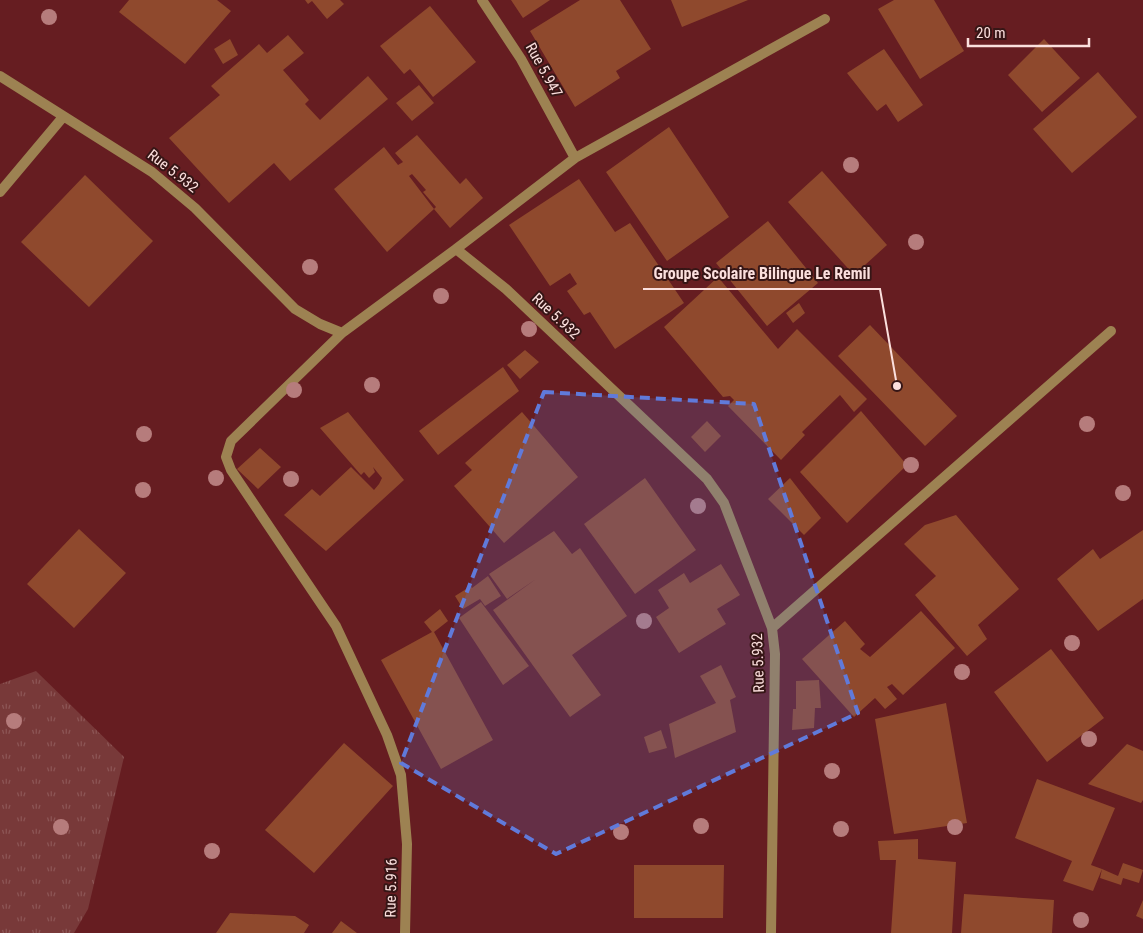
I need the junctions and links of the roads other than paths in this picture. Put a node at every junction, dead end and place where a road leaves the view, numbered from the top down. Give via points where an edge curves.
1 (482, 0) edge
2 (825, 19) dead end
3 (0, 76) edge
4 (63, 117) junction
5 (574, 158) junction
6 (0, 192) edge
7 (456, 249) junction
8 (1111, 331) dead end
9 (342, 333) junction
10 (772, 628) junction
11 (405, 933) edge
12 (771, 933) edge

1 - 5 street, Rue 5.947 via 521,58
2 - 5 street
3 - 4 street, Rue 5.932
4 - 6 street
4 - 9 street, Rue 5.932 via 152,172 195,208 295,309
5 - 7 street
7 - 9 street
7 - 10 street, Rue 5.932 via 506,289 708,479 724,503
8 - 10 street
9 - 11 street, Rue 5.916 via 231,442 226,457 231,470 336,626 383,726 401,775 407,844
10 - 12 street, Rue 5.932 via 775,654

